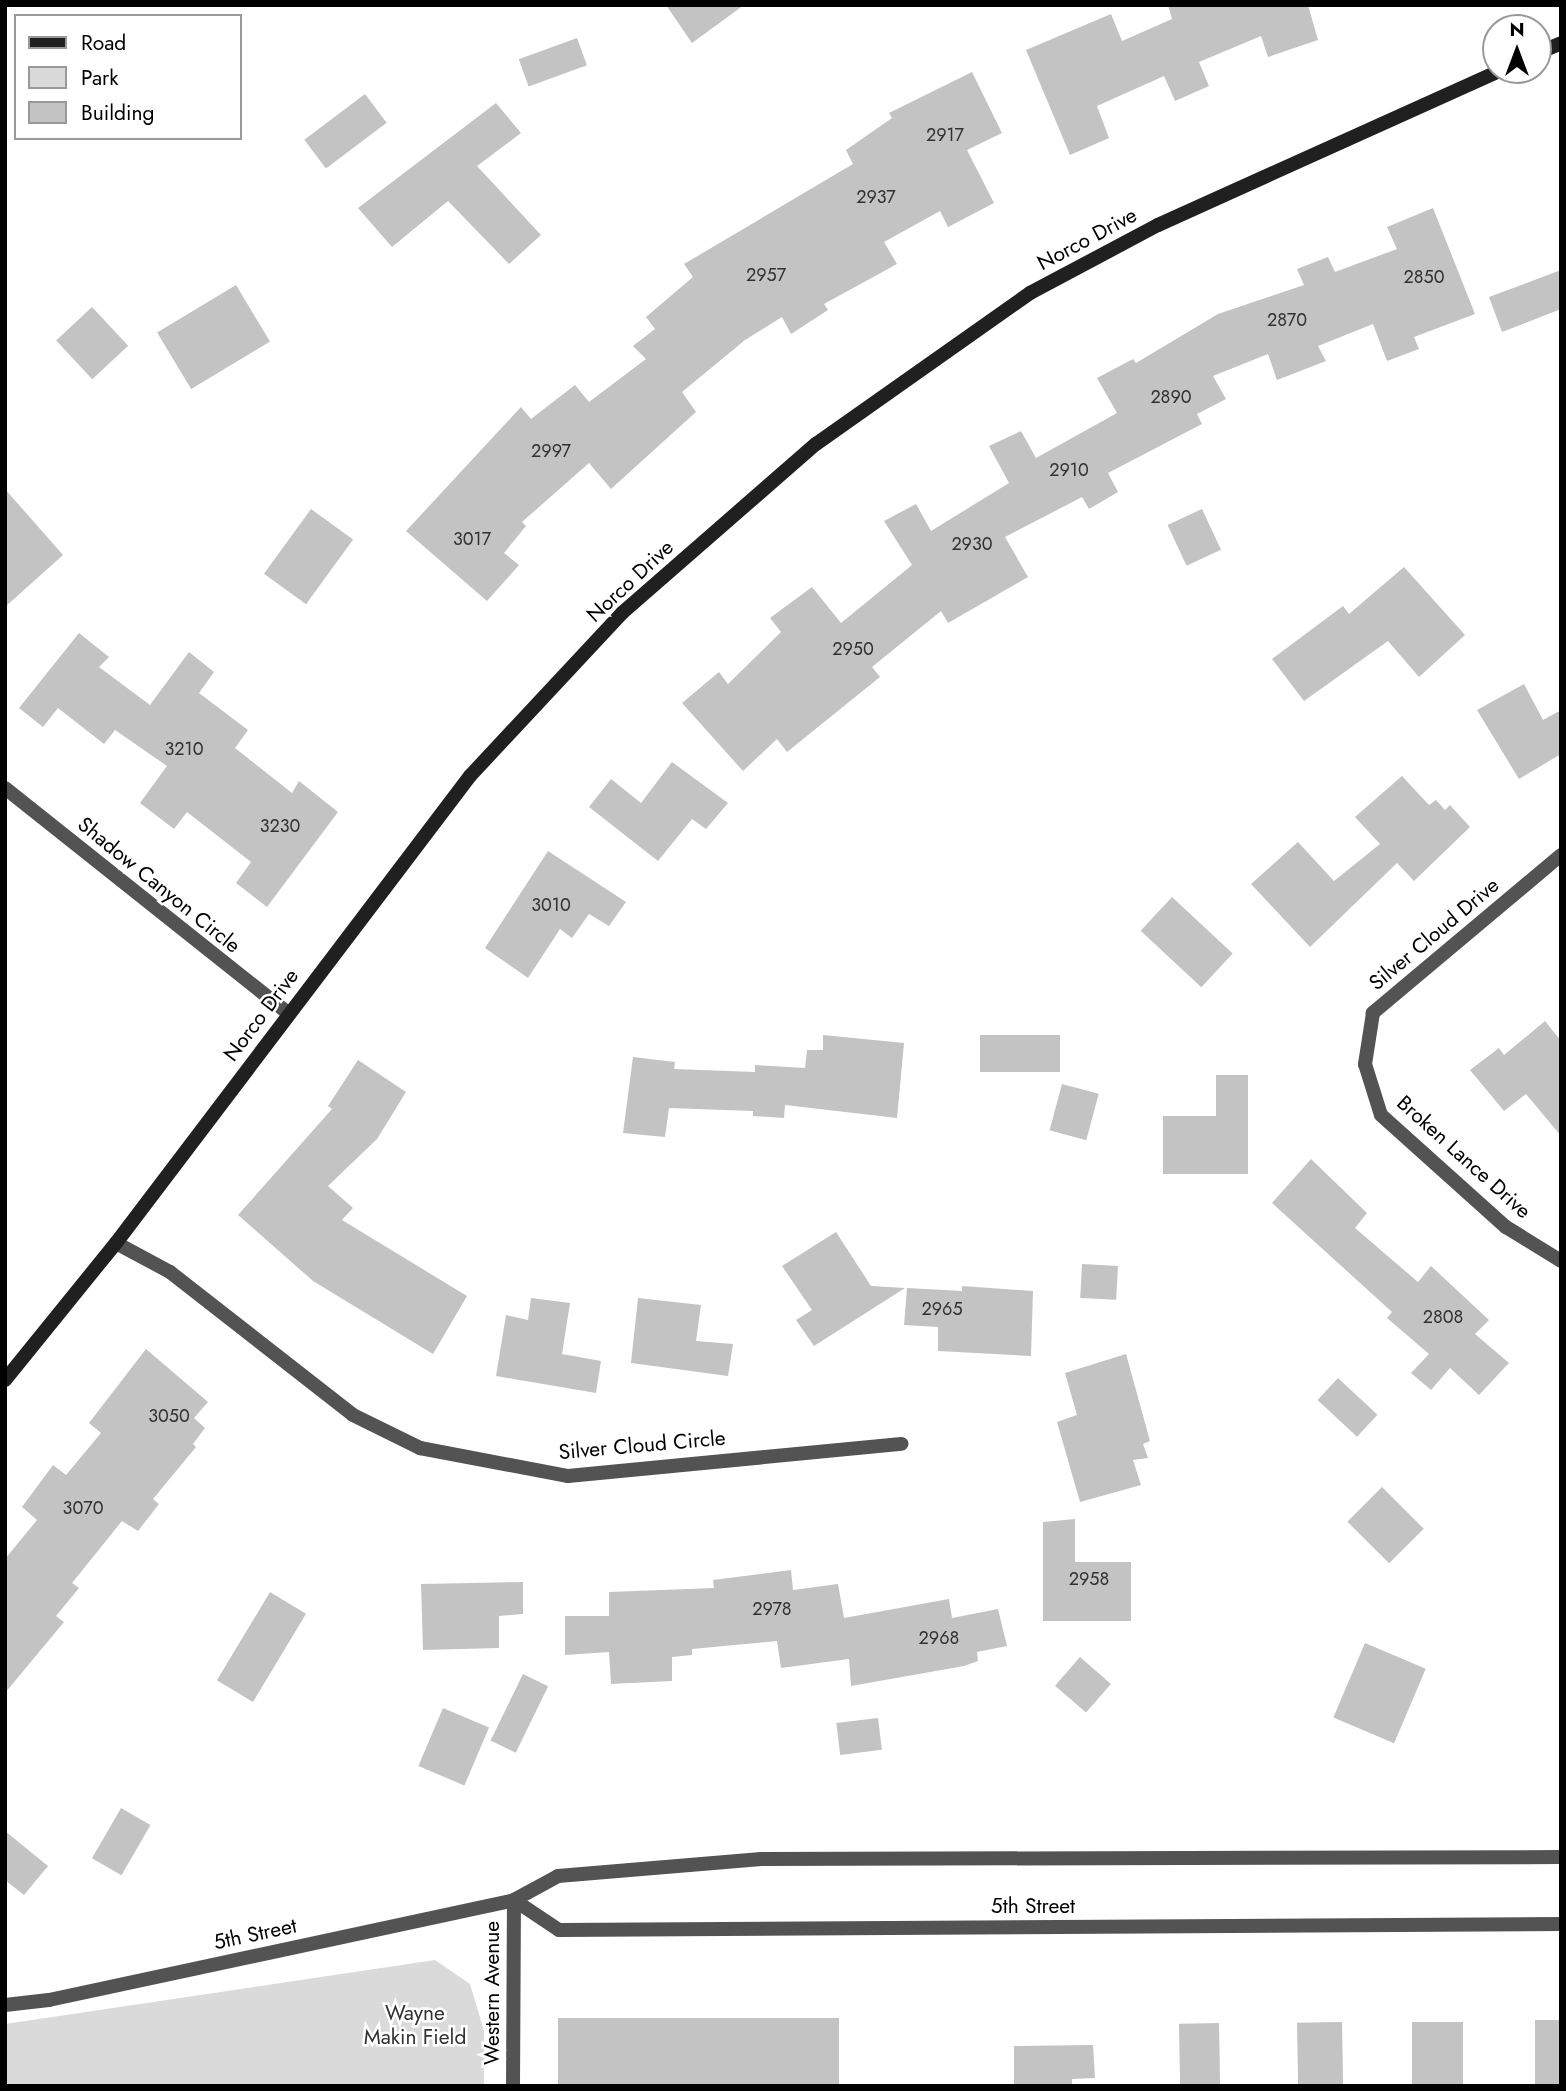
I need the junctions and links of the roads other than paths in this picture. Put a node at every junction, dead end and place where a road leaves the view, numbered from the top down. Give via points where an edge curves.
1 (1482, 79) edge
2 (5, 788) edge
3 (1561, 855) edge
4 (288, 1013) junction
5 (1365, 1064) joint
6 (116, 1243) junction
7 (1561, 1261) edge
8 (5, 1380) edge
9 (901, 1444) dead end
10 (1561, 1857) edge
11 (514, 1900) junction
12 (1561, 1924) edge
13 (5, 2005) edge
14 (513, 2086) edge

1 - 4 main road, Norco Drive via 1158,225 1030,293 816,444 622,613 470,776
2 - 4 street, Shadow Canyon Circle
3 - 5 street, Silver Cloud Drive via 1373,1013
4 - 6 main road, Norco Drive
5 - 7 street, Broken Lance Drive via 1381,1115 1506,1227
6 - 8 main road, Norco Drive
6 - 9 street, Silver Cloud Circle via 170,1272 353,1415 420,1448 568,1476
10 - 11 street, 5th Street via 761,1859 558,1876
11 - 12 street, 5th Street via 559,1930
11 - 13 street, 5th Street via 50,2000
11 - 14 street, Western Avenue

